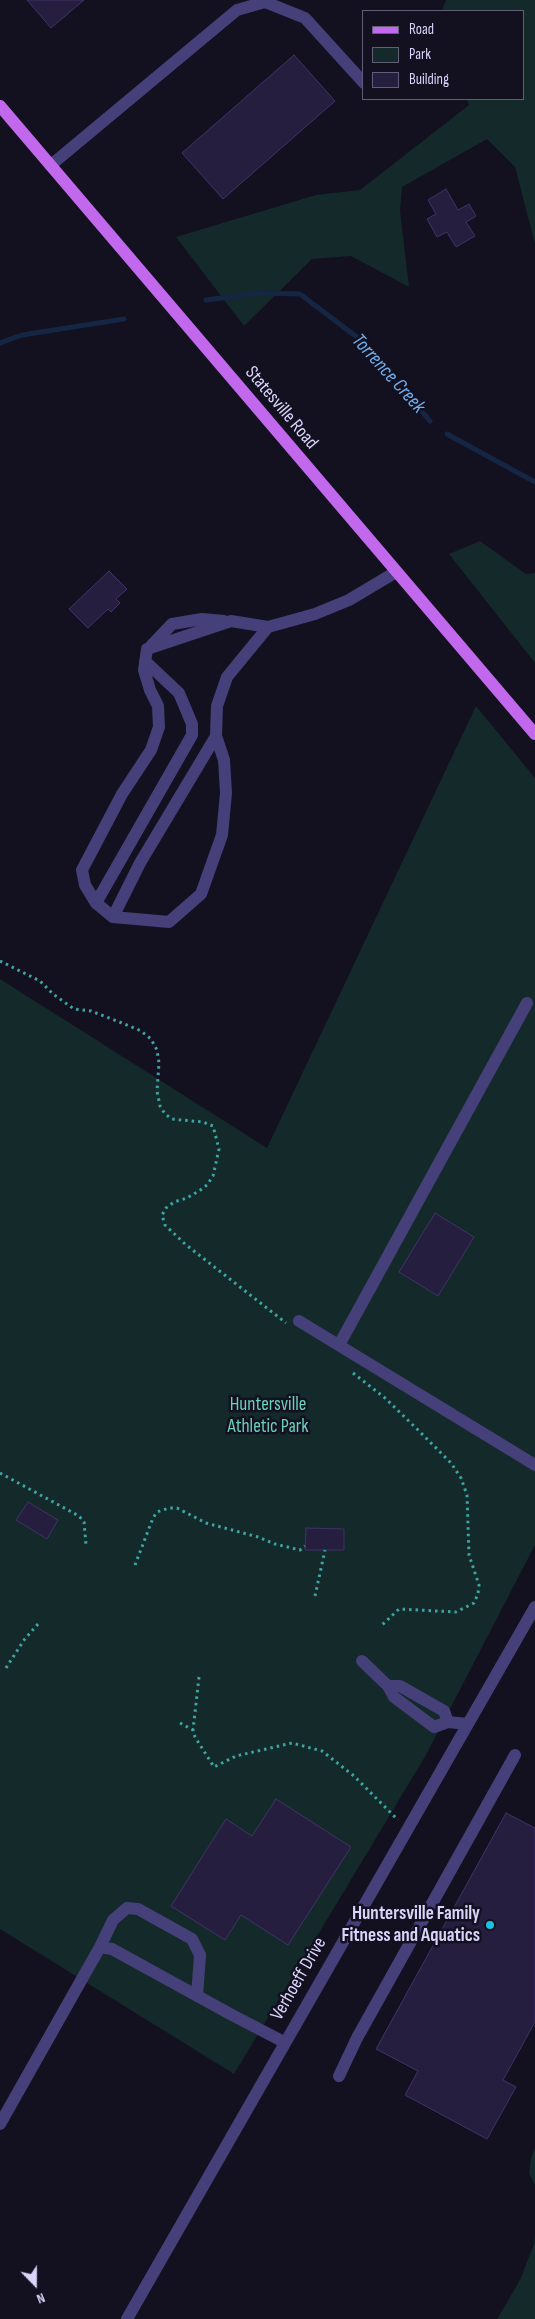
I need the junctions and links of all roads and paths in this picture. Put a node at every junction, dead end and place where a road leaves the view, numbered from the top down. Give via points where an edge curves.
1 (362, 81) edge
2 (0, 106) edge
3 (51, 165) junction
4 (396, 572) junction
5 (268, 627) junction
6 (146, 655) junction
7 (535, 734) edge
8 (216, 736) junction
9 (96, 903) junction
10 (113, 917) junction
11 (0, 961) edge
12 (527, 1002) dead end
13 (294, 1323) joint
14 (339, 1345) junction
15 (352, 1372) dead end
16 (535, 1464) edge
17 (0, 1473) edge
18 (86, 1545) dead end
19 (305, 1546) dead end
20 (325, 1550) dead end
21 (135, 1565) dead end
22 (315, 1596) dead end
23 (535, 1607) edge
24 (38, 1624) dead end
25 (382, 1626) dead end
26 (362, 1661) dead end
27 (6, 1668) dead end
28 (199, 1677) dead end
29 (388, 1686) junction
30 (448, 1722) junction
31 (180, 1723) dead end
32 (468, 1724) junction
33 (193, 1730) junction
34 (515, 1755) dead end
35 (406, 1830) junction
36 (100, 1947) junction
37 (197, 1996) junction
38 (284, 2042) junction
39 (339, 2076) dead end
40 (0, 2124) edge
41 (127, 2319) edge

1 - 3 street via 305,18 265,2 236,10
2 - 3 main road, Statesville Road
3 - 4 main road, Statesville Road
4 - 5 street via 349,600 315,614
4 - 7 main road, Statesville Road
5 - 6 street via 231,621
5 - 8 street via 227,677 217,706
6 - 9 street via 144,670 158,706 159,727 151,750 122,794 82,870 85,885
6 - 9 street via 179,693 192,724 192,735
8 - 10 street via 140,863
8 - 10 street via 224,760 226,793 222,835 201,894 169,922
9 - 10 street
11 - 13 path via 40,981 74,1009 91,1011 151,1038 160,1063 157,1090 160,1106 172,1119 213,1126 219,1149 213,1176 207,1185 166,1208 162,1215 165,1225 185,1244
12 - 14 street
13 - 14 street
14 - 16 street
15 - 25 path via 416,1428 451,1463 461,1478 467,1494 470,1554 479,1585 474,1602 456,1612 399,1609
17 - 18 path via 79,1516 84,1522
19 - 21 path via 300,1550 275,1544 206,1523 177,1508 169,1508 157,1512 153,1518
20 - 22 path
23 - 32 street, Verhoeff Drive
24 - 27 path
26 - 29 street
28 - 33 path
29 - 30 street via 400,1686 444,1711
29 - 30 street via 394,1697 434,1727
30 - 32 street
31 - 33 path
32 - 35 street, Verhoeff Drive
33 - 35 path via 214,1767 236,1756 292,1743 322,1751 359,1781
34 - 39 street
35 - 38 street, Verhoeff Drive
36 - 37 street via 112,1949
36 - 37 street via 113,1920 127,1908 138,1909 192,1939 200,1955
36 - 40 street
37 - 38 street
38 - 41 street, Verhoeff Drive

